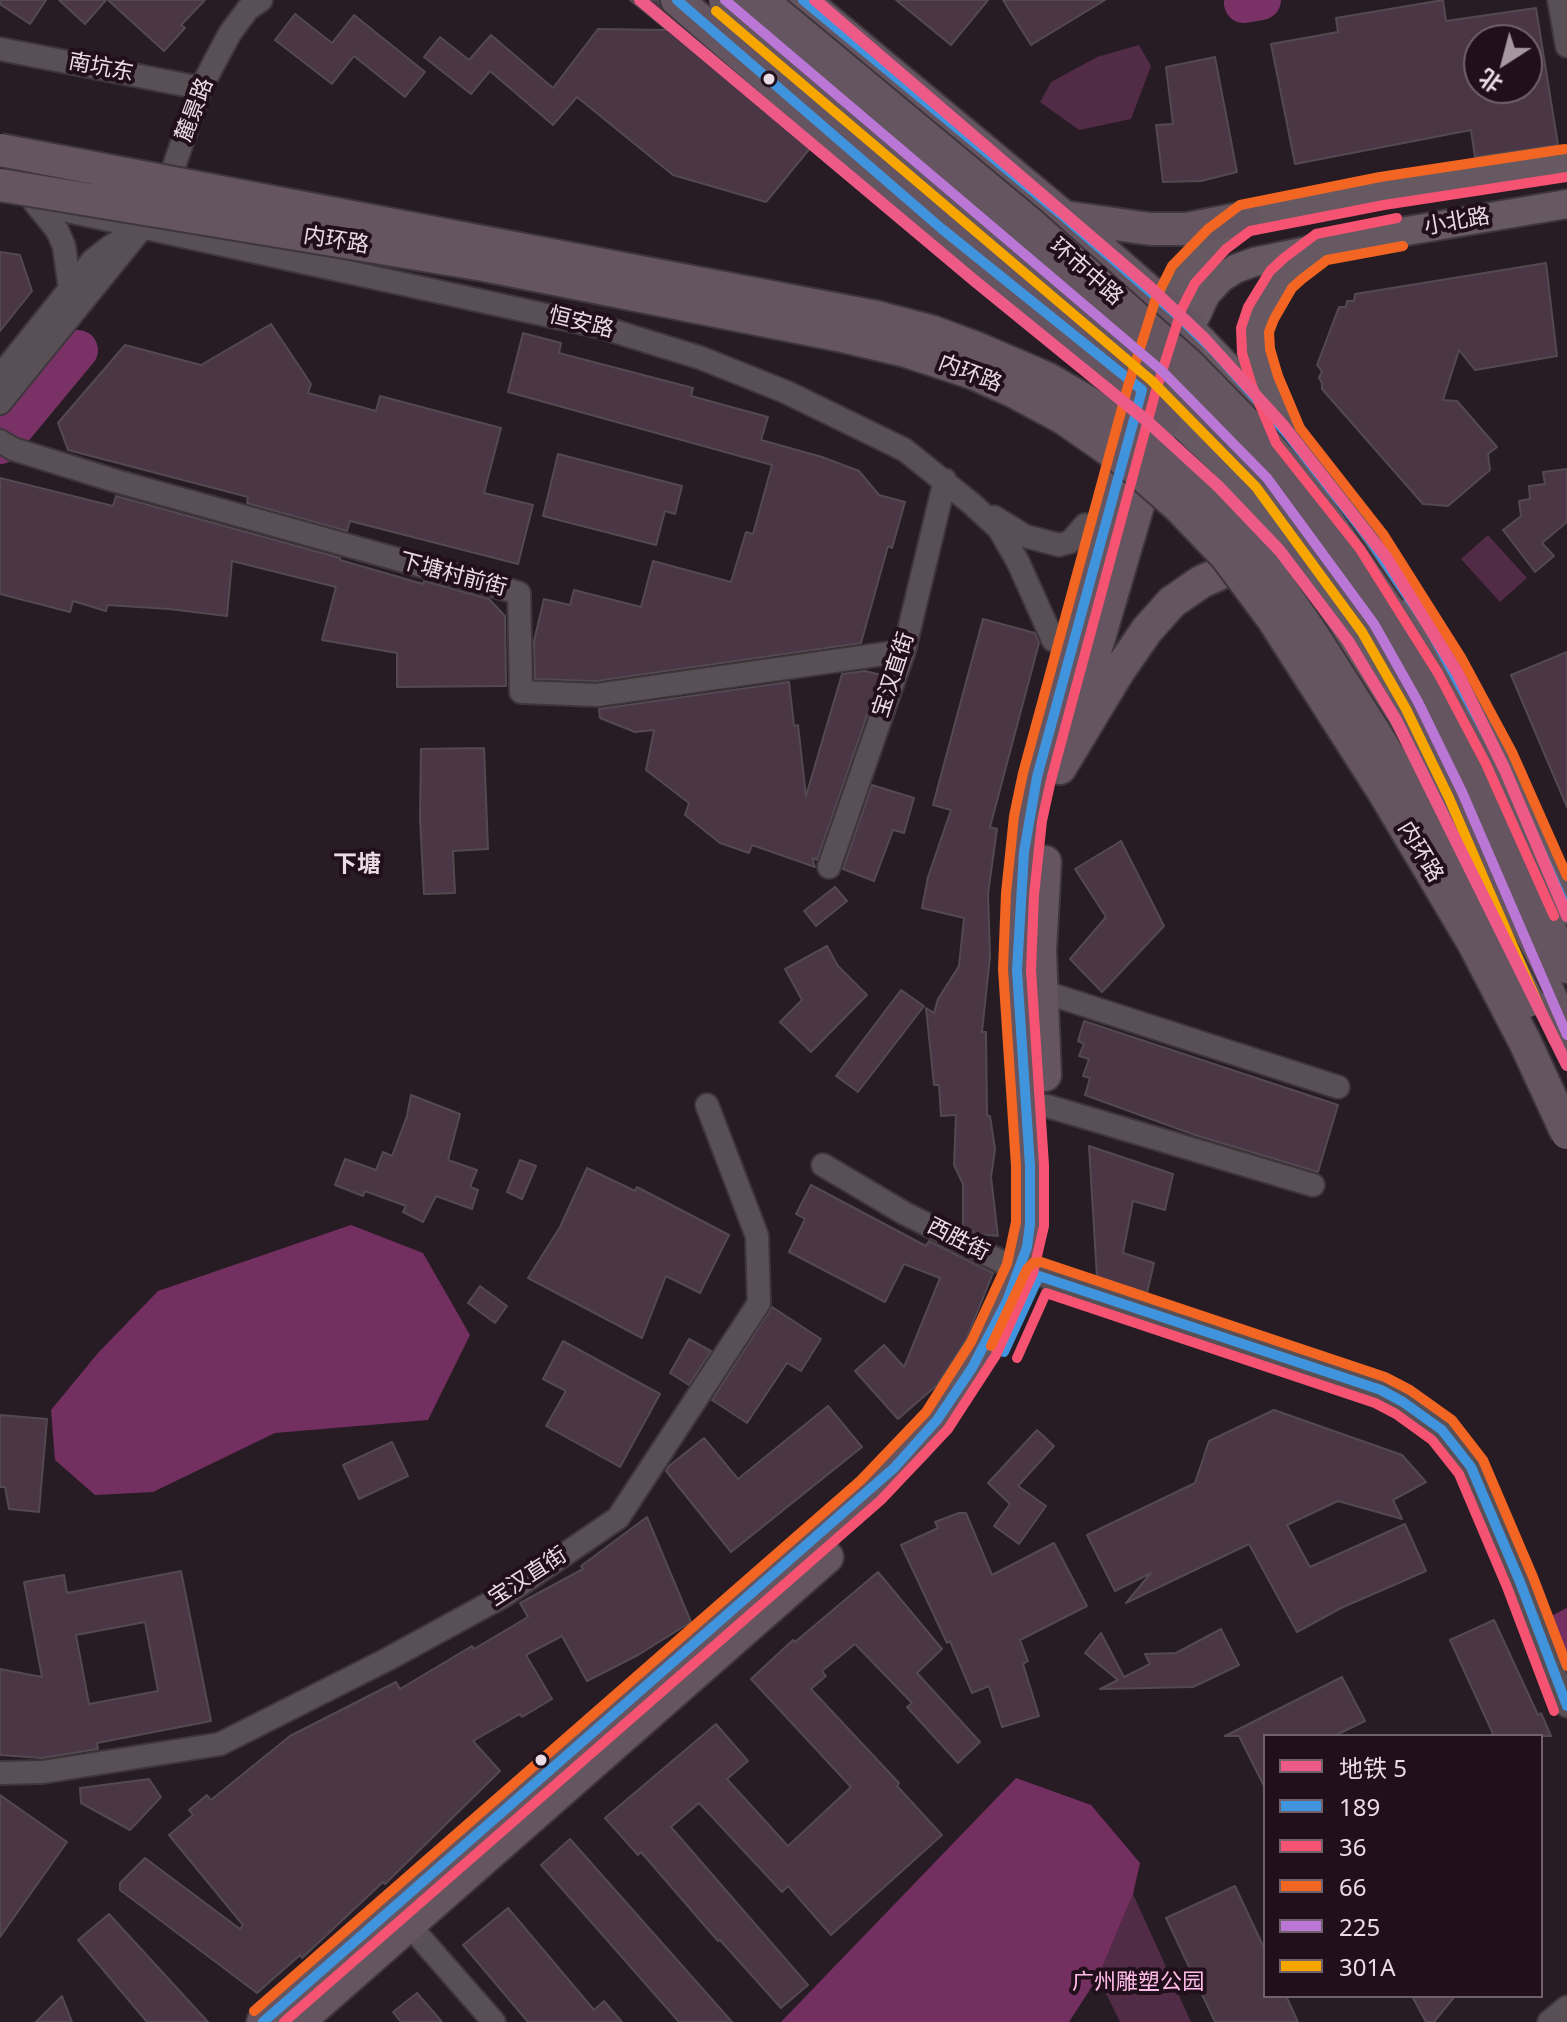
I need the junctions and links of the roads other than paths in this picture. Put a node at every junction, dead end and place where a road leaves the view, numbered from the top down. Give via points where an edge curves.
1 (261, 0) edge
2 (725, 0) edge
3 (743, 0) edge
4 (761, 0) edge
5 (803, 0) edge
6 (1559, 0) edge
7 (679, 2) edge
8 (786, 35) junction
9 (1567, 46) edge
10 (0, 49) edge
11 (201, 88) junction
12 (0, 150) edge
13 (1567, 163) edge
14 (0, 185) edge
15 (0, 196) edge
16 (92, 202) junction
17 (35, 203) junction
18 (0, 204) edge
19 (1567, 204) edge
20 (1064, 217) junction
21 (1244, 218) junction
22 (141, 229) junction
23 (1321, 247) junction
24 (998, 275) junction
25 (70, 289) junction
26 (1179, 318) junction
27 (1151, 342) junction
28 (0, 376) edge
29 (1152, 390) junction
30 (0, 403) edge
31 (1288, 435) junction
32 (7, 445) edge
33 (945, 480) junction
34 (1335, 492) junction
35 (972, 504) junction
36 (1085, 525) junction
37 (1276, 530) junction
38 (1296, 559) junction
39 (1382, 618) junction
40 (1053, 640) junction
41 (904, 651) junction
42 (1048, 772) junction
43 (829, 867) dead end
44 (1553, 908) edge
45 (1498, 923) junction
46 (1567, 940) edge
47 (1567, 967) edge
48 (1041, 991) junction
49 (1554, 1005) junction
50 (1567, 1035) edge
51 (1567, 1083) edge
52 (1338, 1087) dead end
53 (707, 1105) dead end
54 (1047, 1106) junction
55 (1567, 1108) edge
56 (1567, 1133) edge
57 (823, 1165) dead end
58 (1313, 1185) dead end
59 (1030, 1273) junction
60 (1567, 1706) edge
61 (0, 1773) edge
62 (410, 1926) junction
63 (1567, 2007) edge
64 (263, 2022) edge
65 (298, 2022) edge
66 (494, 2022) edge
67 (1549, 2022) edge

1 - 11 street, 麓景路 via 230,33
2 - 39 highway, 环市中路, bridge via 1190,398 1267,478
3 - 8 highway
4 - 39 highway, 环市中路, bridge via 1027,221 1190,366 1307,491
5 - 20 highway, 环市中路
6 - 9 street
7 - 8 highway
7 - 24 highway
8 - 27 highway
10 - 11 street, 南坑东
11 - 22 street, 麓景路 via 172,172
12 - 51 highway, 内环路, bridge via 876,317 976,348 1086,401 1139,437 1203,492 1270,573 1477,903
13 - 21 main road, 小北路
14 - 16 highway, 内环路, bridge
15 - 17 street, 恒安路
16 - 18 highway, bridge
16 - 56 highway, 内环路, bridge via 484,265 838,335 973,373 1065,419 1179,507 1226,556 1273,619 1466,930
17 - 22 street, 恒安路
17 - 25 street via 64,246
19 - 23 main road, 小北路
20 - 21 highway via 1150,229 1186,229
20 - 26 highway, 环市中路
21 - 26 main road, 小北路 via 1183,275
22 - 25 street via 101,253
22 - 30 street, 麓景路
22 - 33 street, 恒安路 via 473,297 650,341 755,379 876,433
23 - 26 main road, 小北路 via 1235,269
23 - 31 main road via 1281,279 1255,330 1265,381
24 - 27 highway via 1082,328
24 - 29 highway
25 - 28 street
26 - 27 highway via 1178,336
26 - 29 highway
26 - 31 main road, 环市中路
27 - 29 highway
29 - 31 highway via 1208,390
29 - 36 highway
29 - 37 main road via 1223,463
29 - 42 highway
31 - 34 main road, 环市中路
32 - 41 street, 下塘村前街 via 116,481 519,593 521,692 597,695
33 - 35 street, 恒安路
33 - 41 street, 宝汉直街
34 - 37 main road via 1309,483 1286,486 1272,503
34 - 44 main road, 环市中路 via 1450,666 1499,758
35 - 36 street via 1042,543 1070,542
35 - 40 street, 恒安路 via 999,529
36 - 40 highway
37 - 38 main road
38 - 42 highway via 1241,564 1172,602
38 - 45 main road via 1383,693
39 - 44 highway, 环市中路 via 1450,713
39 - 49 highway, 环市中路
40 - 42 highway via 1030,748
41 - 43 street, 宝汉直街
42 - 48 highway
42 - 59 highway via 1024,852 1018,928 1031,1182
44 - 46 highway
44 - 47 highway, 环市中路
45 - 49 main road
45 - 55 highway via 1505,972
48 - 52 street
48 - 54 highway
49 - 50 highway, 环市中路
53 - 61 street, 宝汉直街 via 757,1236 759,1303 618,1518 505,1595 220,1744 43,1772
54 - 58 street
54 - 59 highway via 1051,1213
57 - 59 street, 西胜街 via 904,1213
59 - 60 street, 西胜街 via 1381,1390 1423,1415 1457,1447 1477,1480
59 - 62 highway via 1014,1333 981,1392 916,1476
59 - 64 highway via 937,1420 894,1468
62 - 65 highway
62 - 66 street
63 - 67 street

